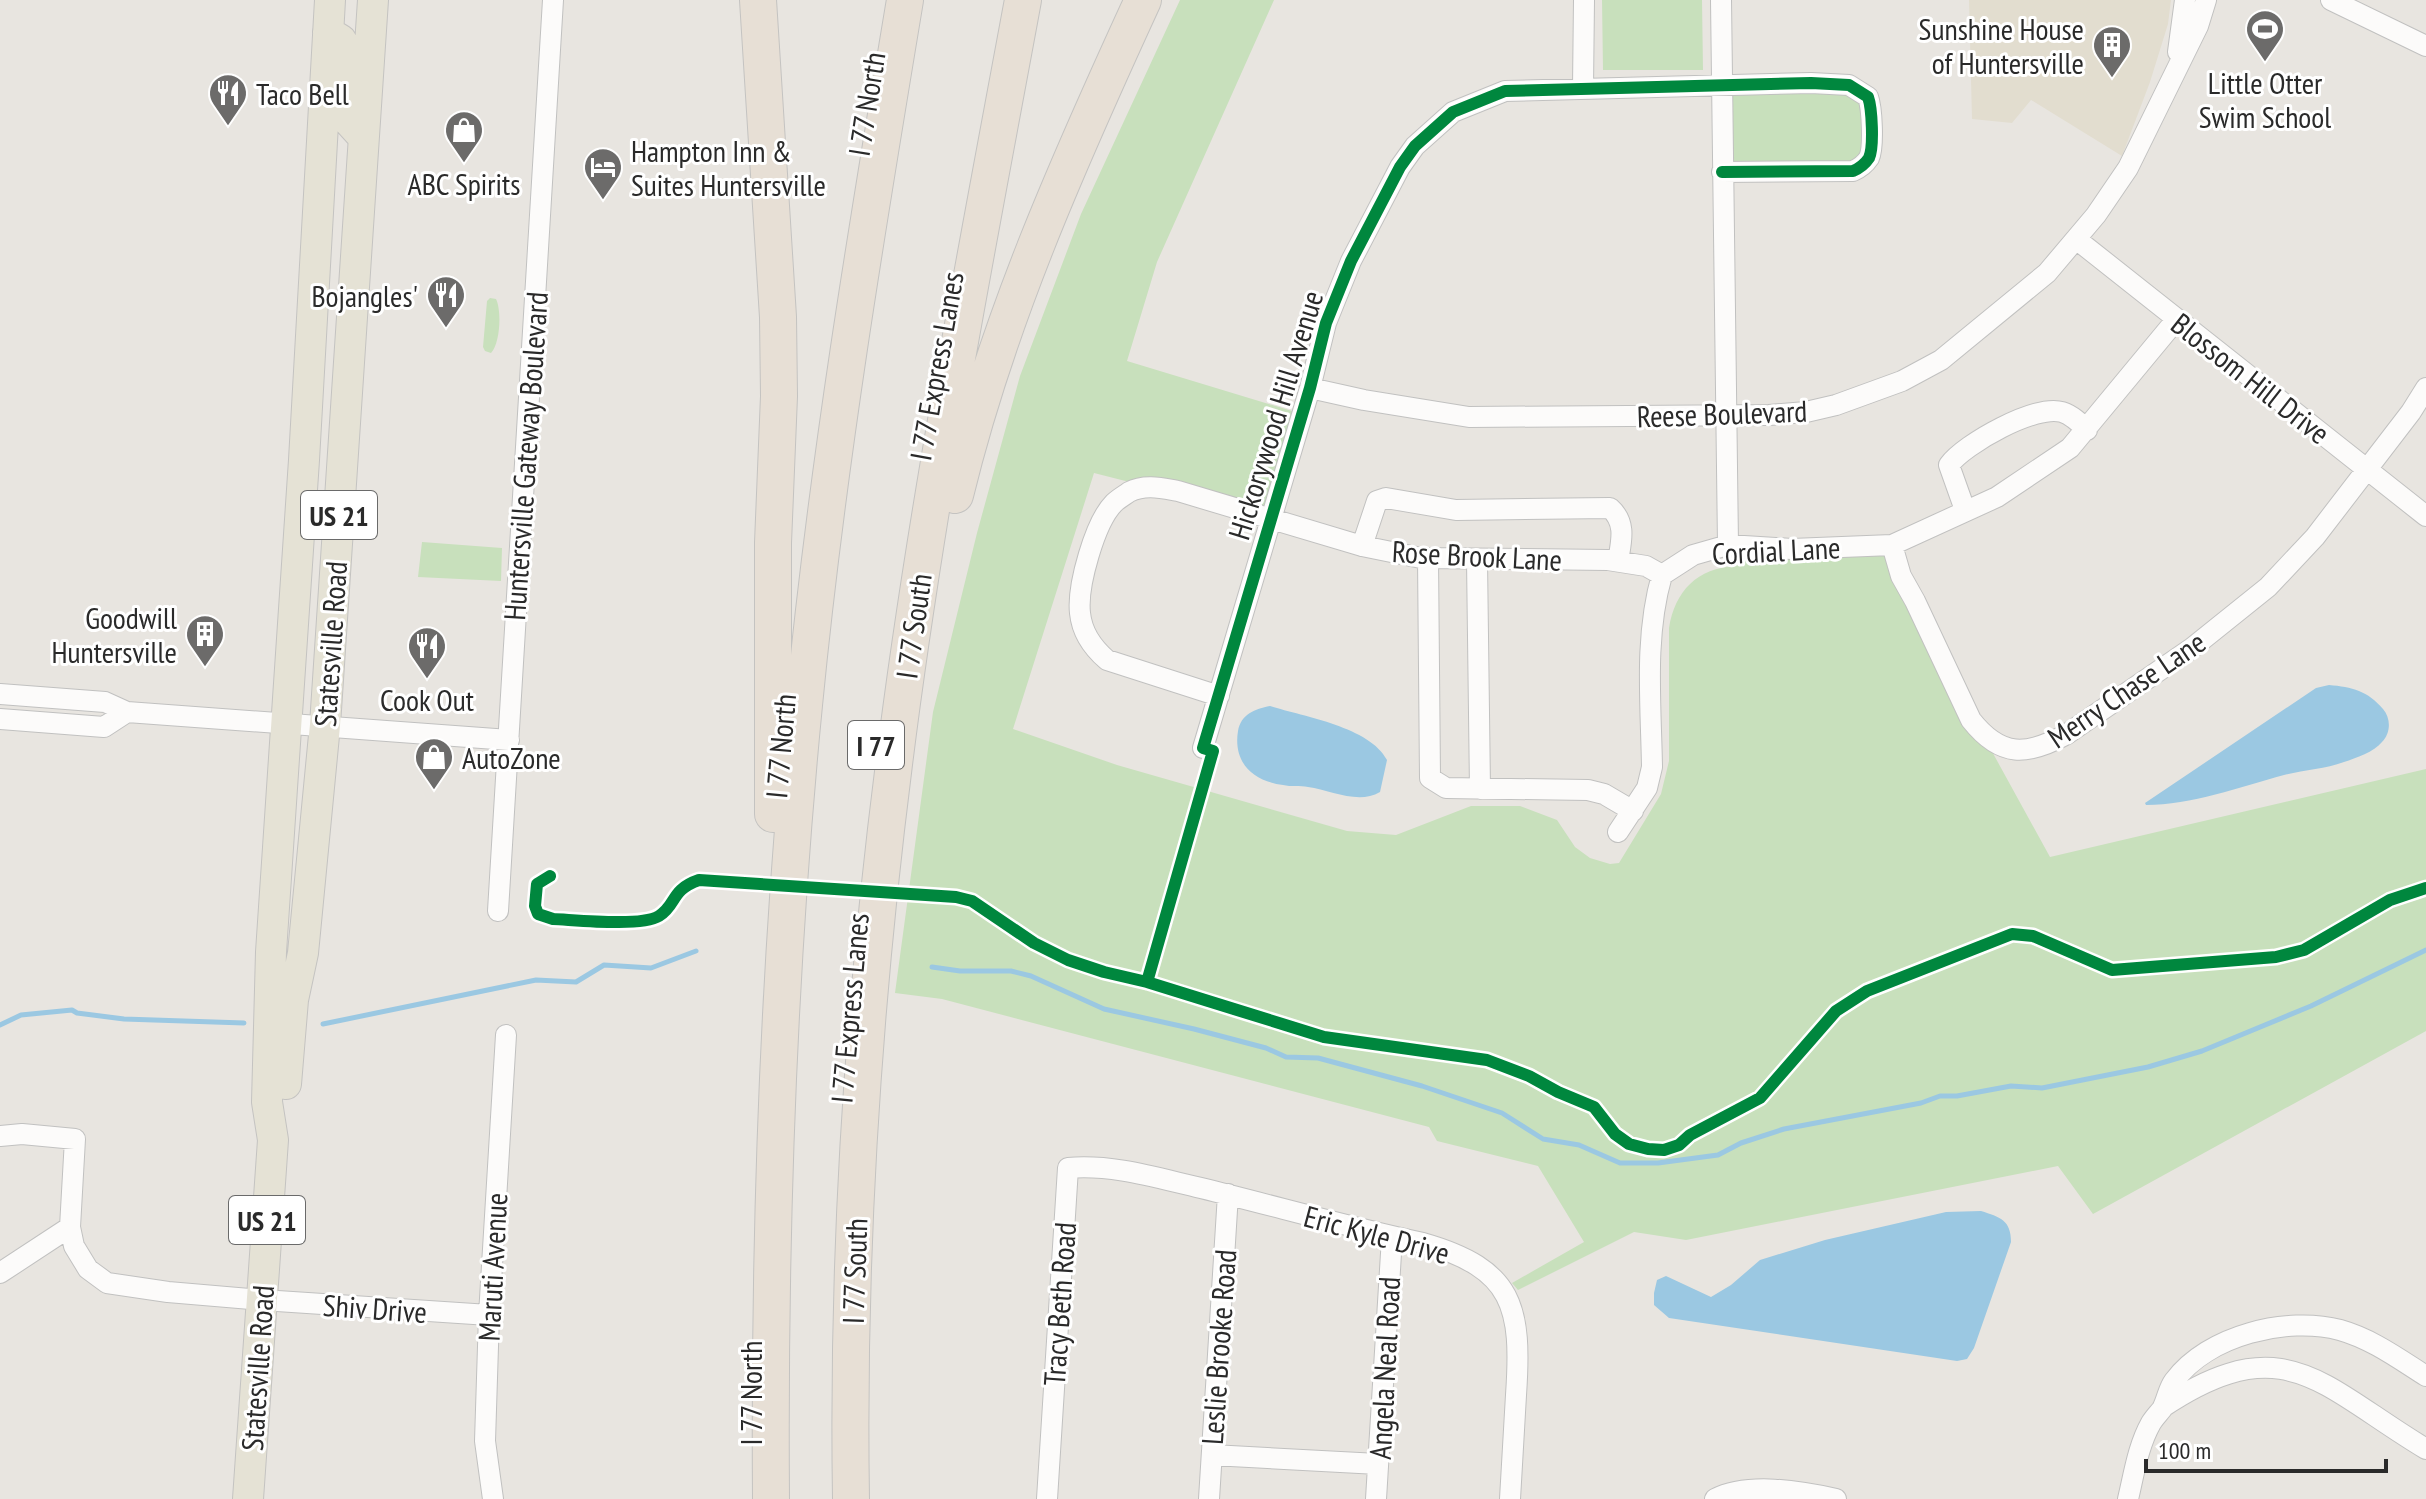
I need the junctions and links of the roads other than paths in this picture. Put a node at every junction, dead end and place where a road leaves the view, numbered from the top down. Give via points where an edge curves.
1 (330, 0) edge
2 (373, 0) edge
3 (553, 0) edge
4 (758, 0) edge
5 (884, 0) edge
6 (905, 0) edge
7 (1002, 0) edge
8 (1023, 0) edge
9 (1143, 0) edge
10 (1584, 0) edge
11 (1721, 0) edge
12 (2185, 0) edge
13 (2206, 0) edge
14 (2331, 0) edge
15 (328, 32) junction
16 (2426, 46) edge
17 (2175, 72) junction
18 (1723, 85) junction
19 (1583, 87) junction
20 (363, 137) junction
21 (1722, 172) junction
22 (2076, 239) junction
23 (2176, 320) junction
24 (1310, 388) junction
25 (2426, 388) edge
26 (1727, 416) junction
27 (2087, 430) junction
28 (2366, 468) junction
29 (1965, 510) junction
30 (2426, 516) edge
31 (1271, 518) junction
32 (1728, 545) junction
33 (1892, 545) junction
34 (1362, 546) junction
35 (1428, 558) junction
36 (1477, 560) junction
37 (1618, 561) junction
38 (1662, 575) junction
39 (0, 694) edge
40 (1219, 696) junction
41 (127, 712) junction
42 (0, 719) edge
43 (285, 722) junction
44 (325, 725) junction
45 (509, 740) junction
46 (1203, 748) dead end
47 (894, 762) junction
48 (1480, 789) junction
49 (1633, 811) junction
50 (773, 818) junction
51 (1618, 832) dead end
52 (498, 911) dead end
53 (506, 1035) dead end
54 (0, 1136) edge
55 (273, 1140) junction
56 (1127, 1171) joint
57 (1228, 1194) junction
58 (70, 1227) junction
59 (1392, 1237) junction
60 (0, 1273) edge
61 (262, 1300) junction
62 (489, 1315) junction
63 (2426, 1376) edge
64 (2163, 1407) junction
65 (2426, 1449) edge
66 (1212, 1455) junction
67 (1378, 1464) junction
68 (248, 1499) edge
69 (493, 1499) edge
70 (750, 1499) edge
71 (771, 1499) edge
72 (831, 1499) edge
73 (851, 1499) edge
74 (1047, 1499) edge
75 (1209, 1499) edge
76 (1376, 1499) edge
77 (1510, 1499) edge
78 (1715, 1499) edge
79 (1836, 1499) edge
80 (2128, 1499) edge

1 - 15 main road, Statesville Road / US 21
2 - 20 main road, Statesville Road / US 21
3 - 45 street, Huntersville Gateway Boulevard
4 - 50 highway via 778,317
5 - 50 highway, I 77 North via 810,469
6 - 71 highway via 830,471 797,776 774,1169
7 - 72 highway, I 77 Express Lanes / I 77 via 910,513 860,875 839,1139
8 - 47 highway, I 77 South / I 77 via 927,531
9 - 47 highway via 1058,188 1001,339 959,476
10 - 19 street
11 - 18 street
12 - 17 street, Reese Boulevard
13 - 17 street, Reese Boulevard
14 - 16 street
15 - 20 main road via 341,40 347,54 343,115
15 - 43 main road, Statesville Road / US 21
17 - 22 street, Reese Boulevard via 2128,168
18 - 19 street, Hickorywood Hill Avenue
18 - 21 street
18 - 21 street, Hickorywood Hill Avenue via 1849,85 1871,105 1871,153 1853,171
19 - 24 street, Hickorywood Hill Avenue via 1505,91 1453,112 1415,146 1338,291
20 - 44 main road, Statesville Road / US 21
21 - 26 street
22 - 23 street, Blossom Hill Drive
22 - 26 street, Reese Boulevard via 2047,273 1975,335 1902,381 1806,412
23 - 27 street, Cordial Lane
23 - 28 street, Blossom Hill Drive
24 - 26 street, Reese Boulevard via 1469,417
24 - 31 street, Hickorywood Hill Avenue
25 - 28 street, Merry Chase Lane
26 - 32 street
27 - 29 street, Cordial Lane via 2015,487
27 - 29 street via 2060,411 2043,411 1969,445 1949,465
28 - 30 street, Blossom Hill Drive
28 - 33 street, Merry Chase Lane via 2315,537 2247,606 2067,734 2023,752 1984,737 1971,720 1901,576
29 - 33 street, Cordial Lane
31 - 34 street, Rose Brook Lane
31 - 40 street, Hickorywood Hill Avenue
31 - 40 street, Rose Brook Lane via 1151,487 1114,502 1091,552 1080,616 1094,649 1124,667
32 - 33 street, Cordial Lane
32 - 38 street, Cordial Lane via 1693,555
34 - 35 street, Rose Brook Lane
34 - 37 street via 1372,510 1386,498 1456,510 1610,508 1619,516 1623,534
35 - 36 street, Rose Brook Lane
35 - 48 street via 1430,778 1446,788
36 - 37 street, Rose Brook Lane
36 - 48 street
37 - 38 street, Rose Brook Lane
38 - 49 street via 1651,637 1652,767
39 - 41 street via 105,702
40 - 46 street, Hickorywood Hill Avenue
41 - 42 street via 104,727
41 - 43 street
43 - 44 street
43 - 55 main road, Statesville Road / US 21 via 271,952 267,1102
44 - 45 street
44 - 55 main road, Statesville Road / US 21 via 303,953 293,1000 284,1103
45 - 52 street, Huntersville Gateway Boulevard
47 - 73 highway, I 77 South / I 77 via 860,1125
48 - 49 street via 1588,790
49 - 51 street
50 - 70 highway, I 77 North via 753,1168
53 - 62 street, Maruti Avenue
54 - 58 street via 75,1139
55 - 61 main road, Statesville Road / US 21
56 - 57 street, Eric Kyle Drive
56 - 74 street, Tracy Beth Road via 1068,1168
57 - 59 street, Eric Kyle Drive
57 - 66 street, Leslie Brooke Road
58 - 60 street
58 - 61 street, Shiv Drive via 88,1269 107,1283
59 - 67 street, Angela Neal Road
59 - 77 street, Eric Kyle Drive via 1453,1252 1477,1264 1510,1305 1519,1337
61 - 62 street, Shiv Drive
61 - 68 main road, Statesville Road / US 21
62 - 69 street, Maruti Avenue via 485,1441
63 - 64 street via 2350,1334 2307,1325 2275,1327 2212,1349 2172,1383
64 - 65 street via 2234,1371 2287,1370 2329,1386
64 - 80 street via 2142,1444
66 - 67 street
66 - 75 street, Leslie Brooke Road
67 - 76 street, Angela Neal Road
78 - 79 street via 1742,1491

